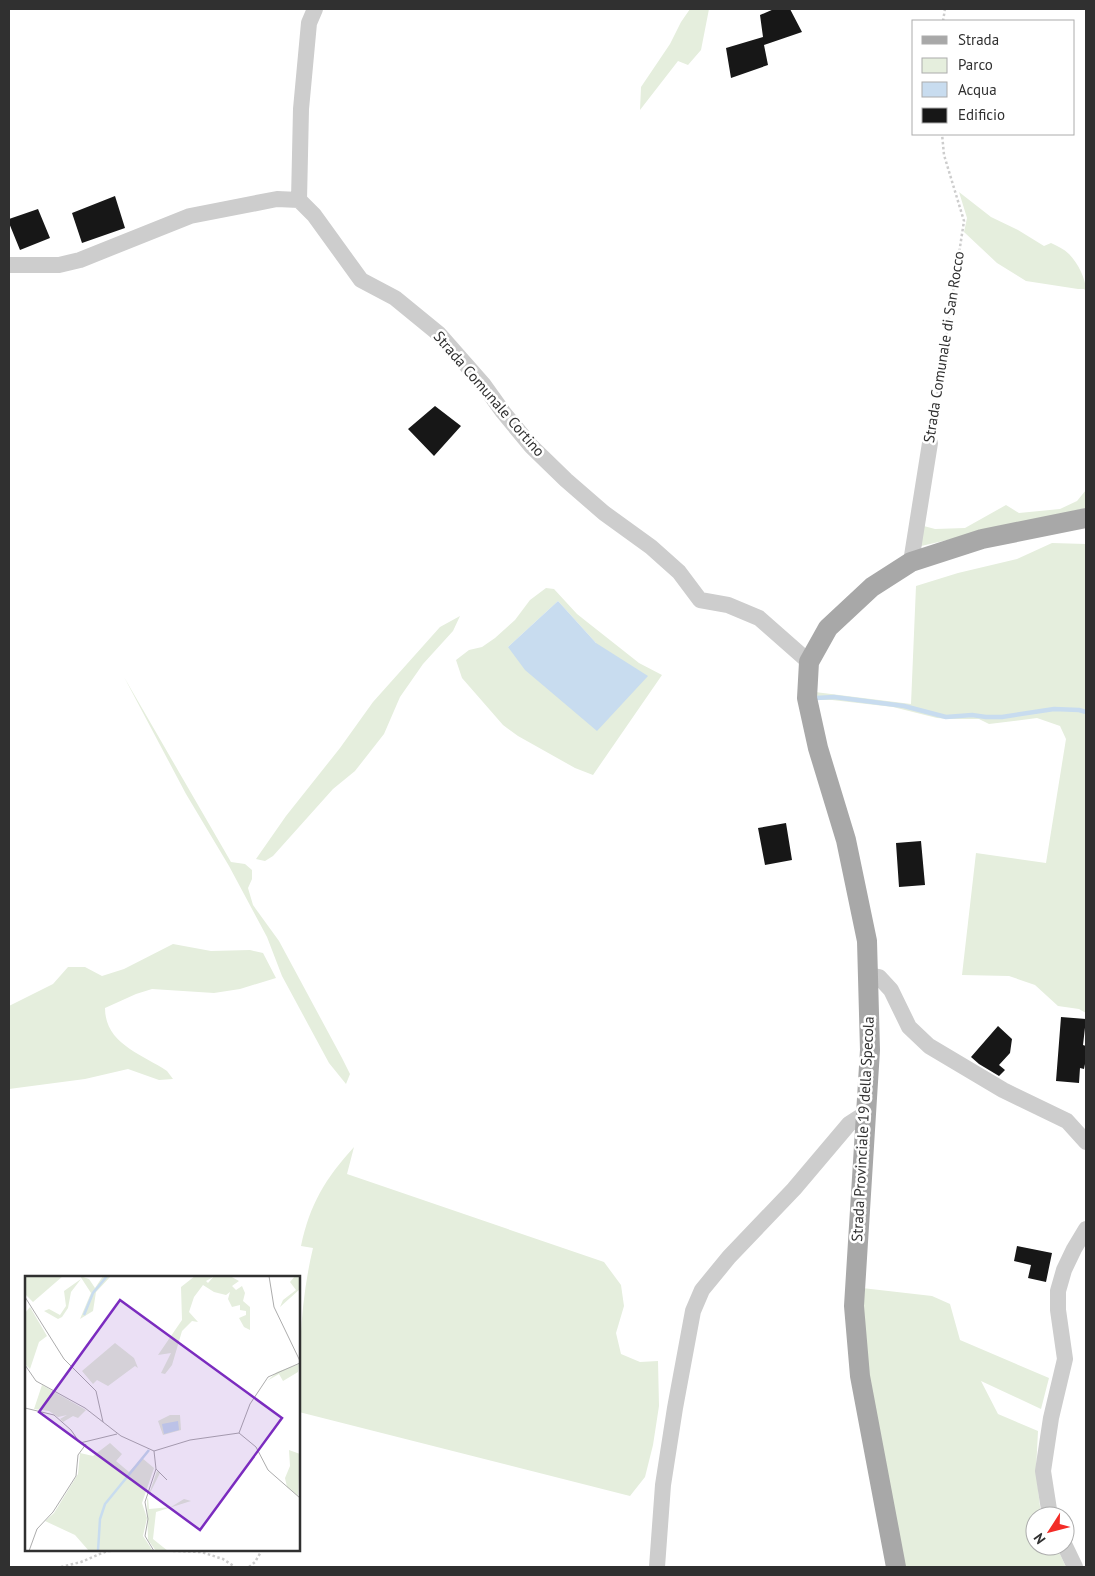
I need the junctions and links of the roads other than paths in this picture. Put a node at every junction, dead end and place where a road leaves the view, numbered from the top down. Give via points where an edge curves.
1 (315, 9) edge
2 (299, 200) junction
3 (9, 265) edge
4 (930, 443) road end
5 (1086, 518) edge
6 (911, 562) junction
7 (809, 662) junction
8 (868, 975) junction
9 (866, 1113) junction
10 (1081, 1127) edge
11 (1086, 1142) edge
12 (1086, 1229) edge
13 (1048, 1506) edge
14 (657, 1567) edge
15 (896, 1567) edge

1 - 2 street via 309,24 300,109
2 - 3 street via 277,199 190,216 80,260 59,265
2 - 7 street, Strada Comunale Cortino via 314,215 361,280 395,298 439,334 531,446 566,480 680,572 700,600 728,605 759,618
4 - 6 street, Strada Comunale di San Rocco
5 - 6 main road, Strada Provinciale 19 della Specola via 982,539
6 - 7 main road, Strada Provinciale 19 della Specola via 872,586 828,628
7 - 8 main road, Strada Provinciale 19 della Specola via 807,698 818,748 846,840 867,941
8 - 9 main road, Strada Provinciale 19 della Specola via 870,1050
8 - 10 street via 878,977 891,990 909,1027 929,1046 1002,1090
9 - 14 street via 849,1124 702,1290 693,1311 674,1408 663,1485
9 - 15 main road, Strada Provinciale 19 della Specola via 854,1306 860,1376
10 - 11 street
12 - 13 street via 1064,1270 1058,1291 1064,1359 1043,1471

